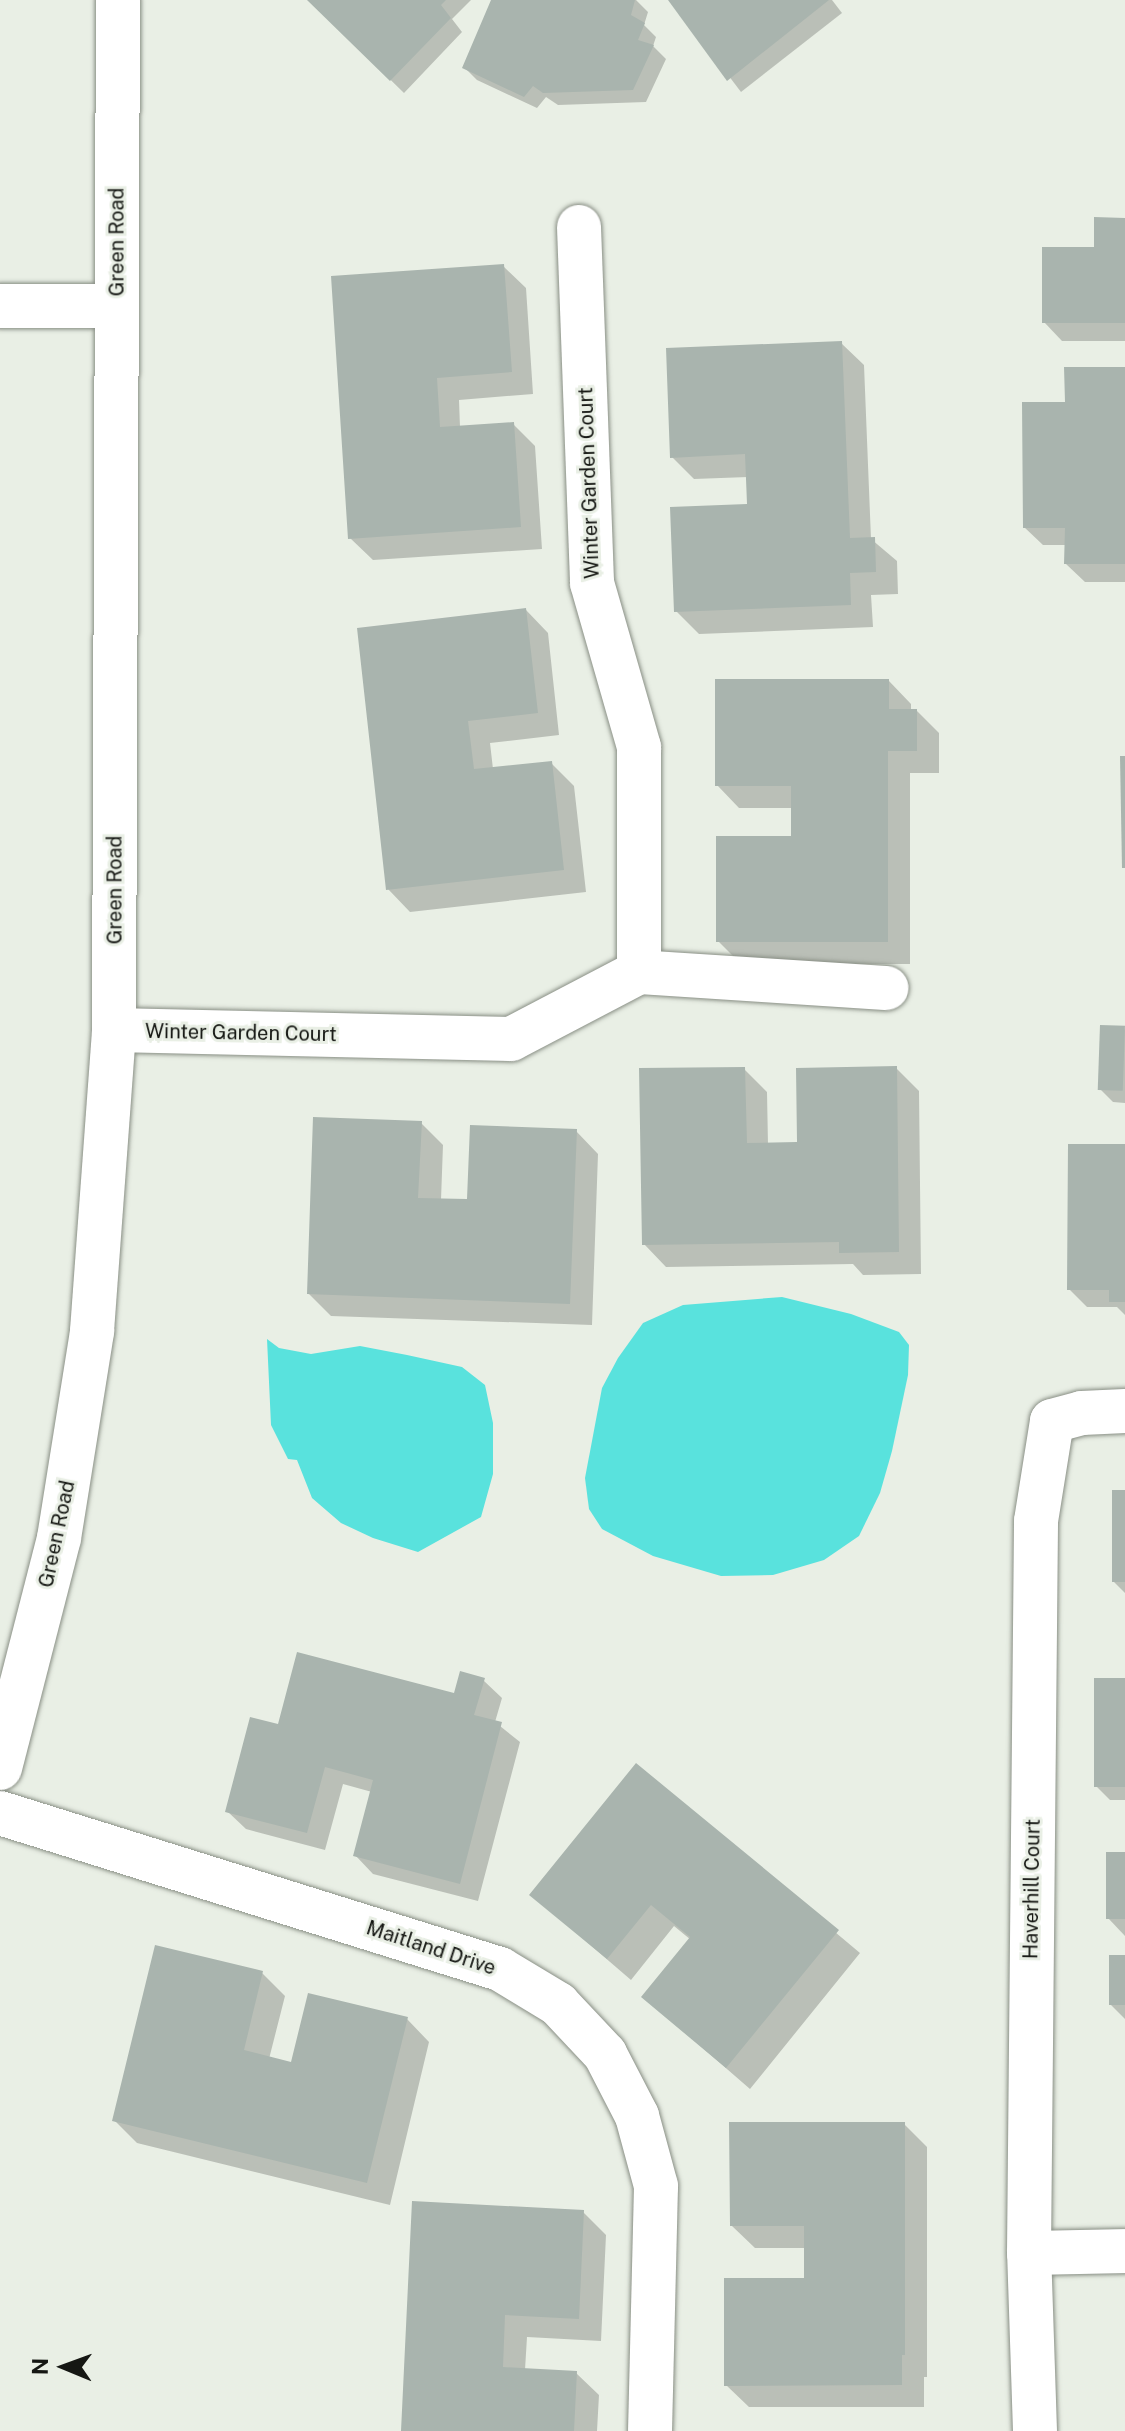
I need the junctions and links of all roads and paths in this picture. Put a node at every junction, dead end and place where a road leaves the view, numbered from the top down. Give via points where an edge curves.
1 (118, 0) edge
2 (579, 227) dead end
3 (0, 306) edge
4 (116, 306) junction
5 (639, 972) junction
6 (886, 988) dead end
7 (114, 1030) junction
8 (1125, 1411) edge
9 (0, 1768) edge
10 (0, 1813) edge
11 (1125, 2251) edge
12 (1029, 2253) junction
13 (650, 2431) edge
14 (1035, 2431) edge

1 - 4 street, Green Road
2 - 5 street, Winter Garden Court via 592,583 639,747
3 - 4 street
4 - 7 street, Green Road
5 - 6 street
5 - 7 street, Winter Garden Court via 511,1039
7 - 9 street, Green Road via 92,1331 59,1538
8 - 12 street, Haverhill Court via 1052,1421 1036,1521
10 - 13 street, Maitland Drive via 500,1969 558,2004 605,2054 637,2116 656,2186
11 - 12 street
12 - 14 street, Haverhill Court

